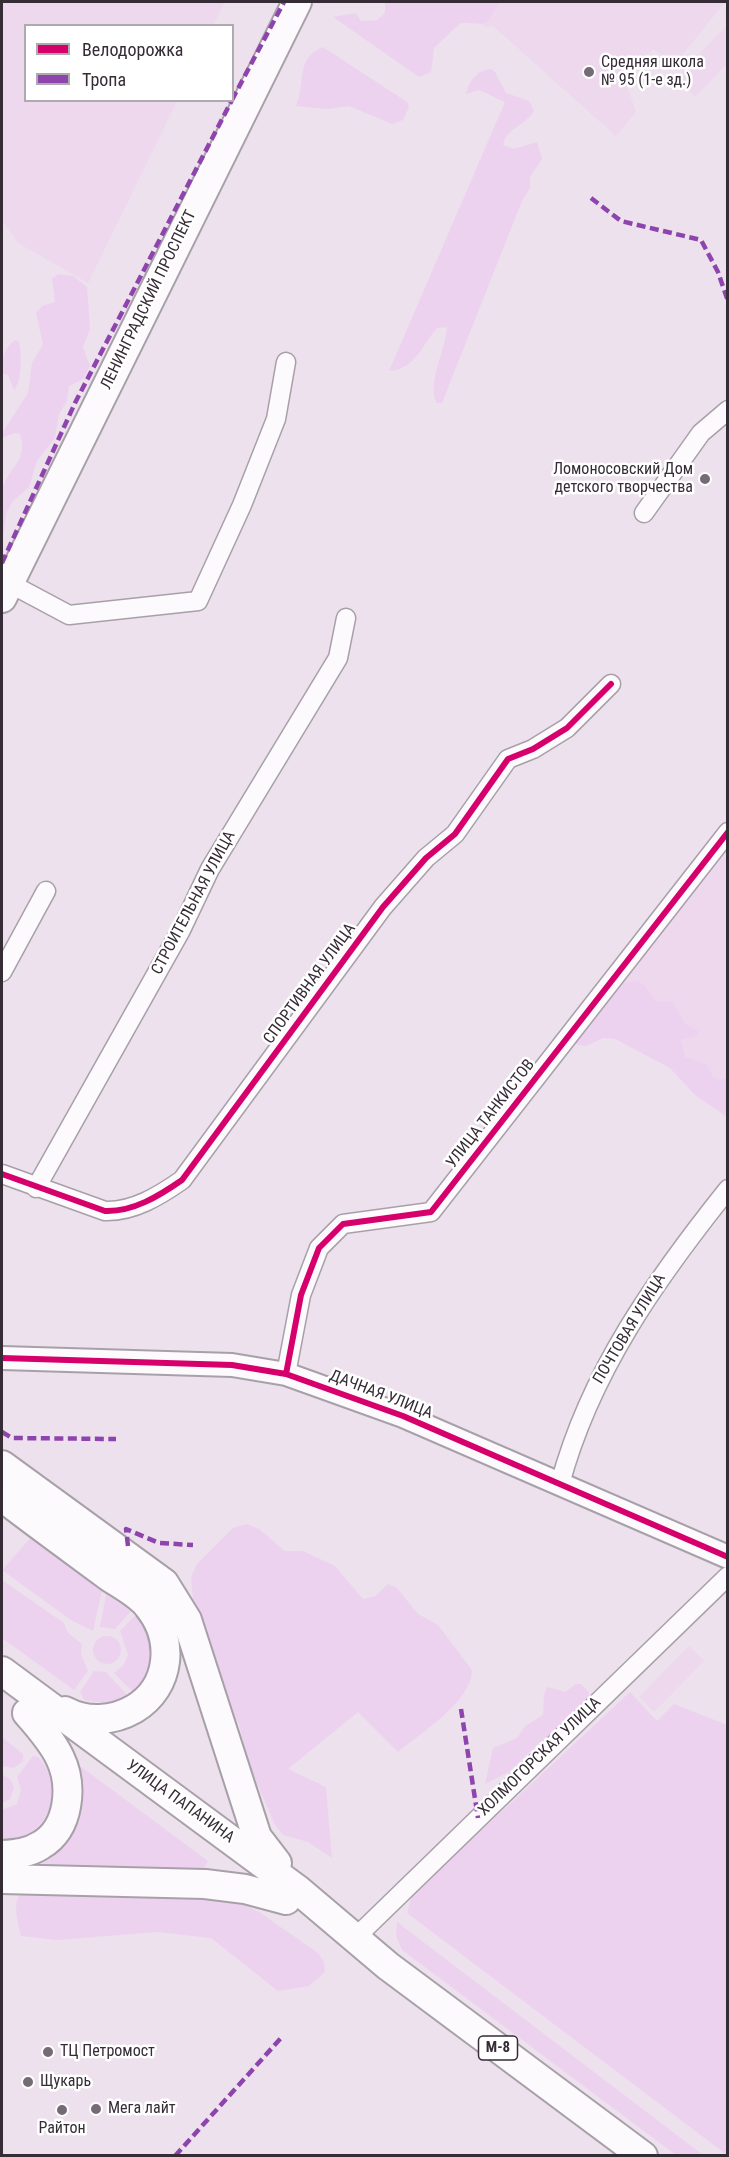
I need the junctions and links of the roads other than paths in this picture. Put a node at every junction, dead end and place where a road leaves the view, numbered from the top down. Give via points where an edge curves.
1 (297, 2) edge
2 (286, 362) dead end
3 (728, 410) edge
4 (644, 513) dead end
5 (5, 591) edge
6 (346, 618) dead end
7 (611, 684) dead end
8 (728, 832) edge
9 (46, 891) dead end
10 (2, 972) edge
11 (2, 1174) edge
12 (36, 1188) junction
13 (728, 1189) edge
14 (2, 1358) edge
15 (286, 1374) junction
16 (2, 1465) edge
17 (560, 1484) junction
18 (2, 1497) edge
19 (728, 1557) edge
20 (728, 1576) edge
21 (2, 1671) edge
22 (2, 1694) edge
23 (32, 1705) junction
24 (2, 1855) edge
25 (2, 1879) edge
26 (292, 1894) junction
27 (354, 1939) junction
28 (642, 2156) edge

1 - 5 main road, ЛЕНИНГРАДСКИЙ ПРОСПЕКТ
2 - 5 street via 276,419 198,602 69,615
3 - 4 street via 700,433
6 - 12 street, СТРОИТЕЛЬНАЯ УЛИЦА via 338,658 210,868 181,930
7 - 12 street, СПОРТИВНАЯ УЛИЦА via 567,728 508,759 455,834 426,858 383,907 182,1180 117,1212 91,1209
8 - 15 street, УЛИЦА ТАНКИСТОВ via 431,1212 343,1224 319,1248 301,1295
9 - 10 street
11 - 12 street, СПОРТИВНАЯ УЛИЦА
13 - 17 street, ПОЧТОВАЯ УЛИЦА via 671,1260 625,1331 591,1396 568,1452
14 - 15 street, ДАЧНАЯ УЛИЦА via 232,1365
15 - 17 street, ДАЧНАЯ УЛИЦА via 403,1416
16 - 26 main road via 164,1583 177,1600 200,1657 257,1837
17 - 19 street, ДАЧНАЯ УЛИЦА
18 - 23 main road via 148,1605 163,1636 165,1669 160,1684 147,1701 123,1715 102,1720
20 - 27 street, ХОЛМОГОРСКАЯ УЛИЦА
21 - 23 main road, УЛИЦА ПАПАНИНА
22 - 23 main road, УЛИЦА ПАПАНИНА
23 - 24 main road via 60,1758 67,1782 66,1806 50,1839 28,1852
23 - 26 main road, УЛИЦА ПАПАНИНА / М-8
25 - 26 main road via 205,1884
26 - 27 main road, УЛИЦА ПАПАНИНА / М-8
27 - 28 main road, УЛИЦА ПАПАНИНА / М-8

